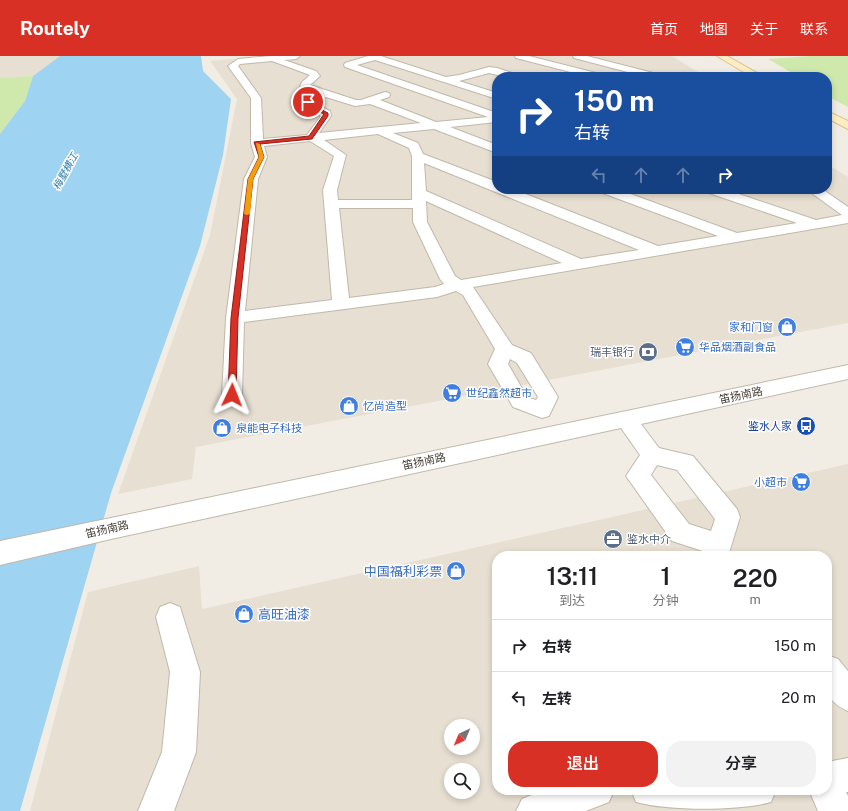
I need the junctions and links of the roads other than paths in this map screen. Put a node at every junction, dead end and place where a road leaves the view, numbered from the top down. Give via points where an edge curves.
1 (296, 56) edge
2 (519, 56) edge
3 (577, 56) edge
4 (721, 56) edge
5 (374, 57) edge
6 (273, 58) junction
7 (652, 63) dead end
8 (551, 64) junction
9 (537, 69) dead end
10 (501, 72) edge
11 (581, 72) edge
12 (639, 72) edge
13 (654, 72) edge
14 (750, 72) edge
15 (370, 73) junction
16 (445, 79) junction
17 (324, 94) junction
18 (492, 94) edge
19 (370, 100) junction
20 (492, 116) edge
21 (832, 117) edge
22 (492, 119) edge
23 (435, 125) junction
24 (848, 126) edge
25 (380, 131) junction
26 (311, 138) junction
27 (257, 142) junction
28 (492, 146) edge
29 (418, 156) junction
30 (492, 186) edge
31 (514, 194) edge
32 (618, 194) edge
33 (726, 194) edge
34 (820, 194) edge
35 (420, 199) junction
36 (331, 204) junction
37 (848, 213) edge
38 (848, 218) edge
39 (817, 225) junction
40 (738, 239) junction
41 (659, 252) junction
42 (580, 265) junction
43 (458, 285) junction
44 (341, 305) junction
45 (235, 318) junction
46 (505, 349) junction
47 (848, 372) edge
48 (232, 395) dead end
49 (542, 410) junction
50 (626, 418) junction
51 (556, 434) junction
52 (652, 455) junction
53 (725, 551) edge
54 (0, 553) edge
55 (170, 617) dead end
56 (832, 676) edge
57 (848, 695) edge
58 (848, 775) edge
59 (832, 778) edge
60 (582, 795) edge
61 (697, 795) edge
62 (728, 795) edge
63 (829, 795) edge
64 (156, 811) edge
65 (534, 811) edge
66 (837, 811) edge

1 - 6 street
2 - 8 street
3 - 12 street
4 - 14 main road
5 - 15 street via 348,65
5 - 16 street
6 - 17 street via 313,73 315,76 305,86
6 - 27 street via 238,62 233,66 256,98
7 - 13 street
8 - 9 street
8 - 11 street
10 - 16 street via 493,70 458,80
15 - 19 street via 372,75 369,81 391,93
15 - 20 street
16 - 18 street
17 - 19 street via 355,103
17 - 26 street via 308,102 308,105 326,113
19 - 23 street
21 - 24 main road
22 - 23 street
23 - 25 street
23 - 28 street
25 - 26 street
25 - 29 street via 414,146
26 - 27 street
26 - 36 street via 340,155 330,190
27 - 45 street via 261,157 251,179
29 - 30 street
29 - 35 street
31 - 41 street
32 - 40 street
33 - 39 street
34 - 37 street
35 - 36 street
35 - 42 street
35 - 43 street via 420,222 448,279
36 - 44 street
38 - 39 street
39 - 40 street
40 - 41 street
41 - 42 street
42 - 43 street
43 - 44 street via 437,292
43 - 46 street via 469,292
44 - 45 street
45 - 48 street
46 - 49 street via 524,358 545,392 548,397
46 - 49 street via 498,364 520,402
47 - 50 street, 笛扬南路
49 - 51 street
50 - 51 street, 笛扬南路
50 - 52 street
51 - 54 street, 笛扬南路
52 - 53 street via 685,463 728,517
52 - 53 street via 638,476 682,533
55 - 64 street via 185,672 179,752
56 - 57 street
58 - 59 street
60 - 65 street
61 - 62 street
63 - 66 street

